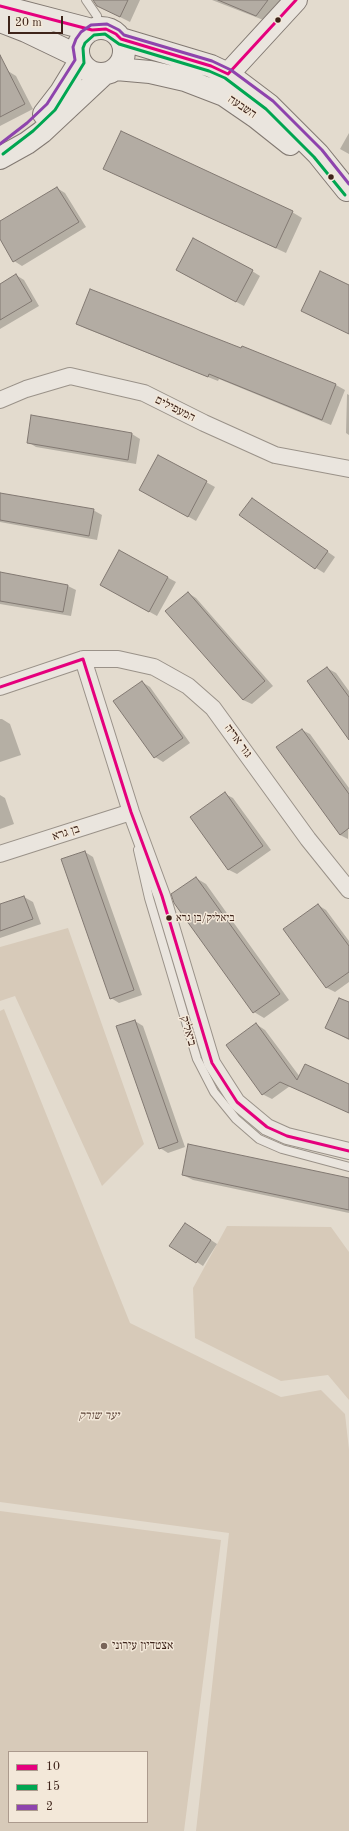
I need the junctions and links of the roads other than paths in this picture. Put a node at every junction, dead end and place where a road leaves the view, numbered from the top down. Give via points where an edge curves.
1 (86, 0) edge
2 (296, 0) edge
3 (0, 6) edge
4 (0, 21) edge
5 (96, 29) junction
6 (121, 39) junction
7 (79, 58) junction
8 (110, 72) junction
9 (228, 74) junction
10 (0, 150) edge
11 (0, 158) edge
12 (348, 191) edge
13 (0, 400) edge
14 (349, 469) edge
15 (83, 659) junction
16 (0, 687) edge
17 (131, 812) junction
18 (0, 854) edge
19 (349, 890) edge
20 (349, 1151) edge
21 (349, 1167) edge

1 - 5 lane via 97,16
2 - 9 main road
3 - 5 main road
4 - 7 main road
5 - 6 main road via 112,31
5 - 7 main road via 80,41
6 - 8 main road via 124,52 120,64
6 - 9 main road, השבעה via 211,66
7 - 8 main road via 90,71
7 - 10 main road via 51,107
8 - 11 main road via 42,132
8 - 12 main road, השבעה via 150,72 185,80 224,95 256,117
9 - 12 main road, השבעה via 268,105 318,154
13 - 14 street, המעפילים via 70,376 144,393 275,455
15 - 16 street
15 - 17 street, ביאליק
15 - 19 street, גור אריה via 118,659 154,667 188,686 213,708 308,839
17 - 18 street, בן גרא
17 - 20 street, ביאליק via 162,896 212,1063 223,1083 237,1102 267,1127 287,1136
17 - 21 lane, ביאליק via 149,898 197,1060 214,1092 236,1119 259,1139 282,1149

